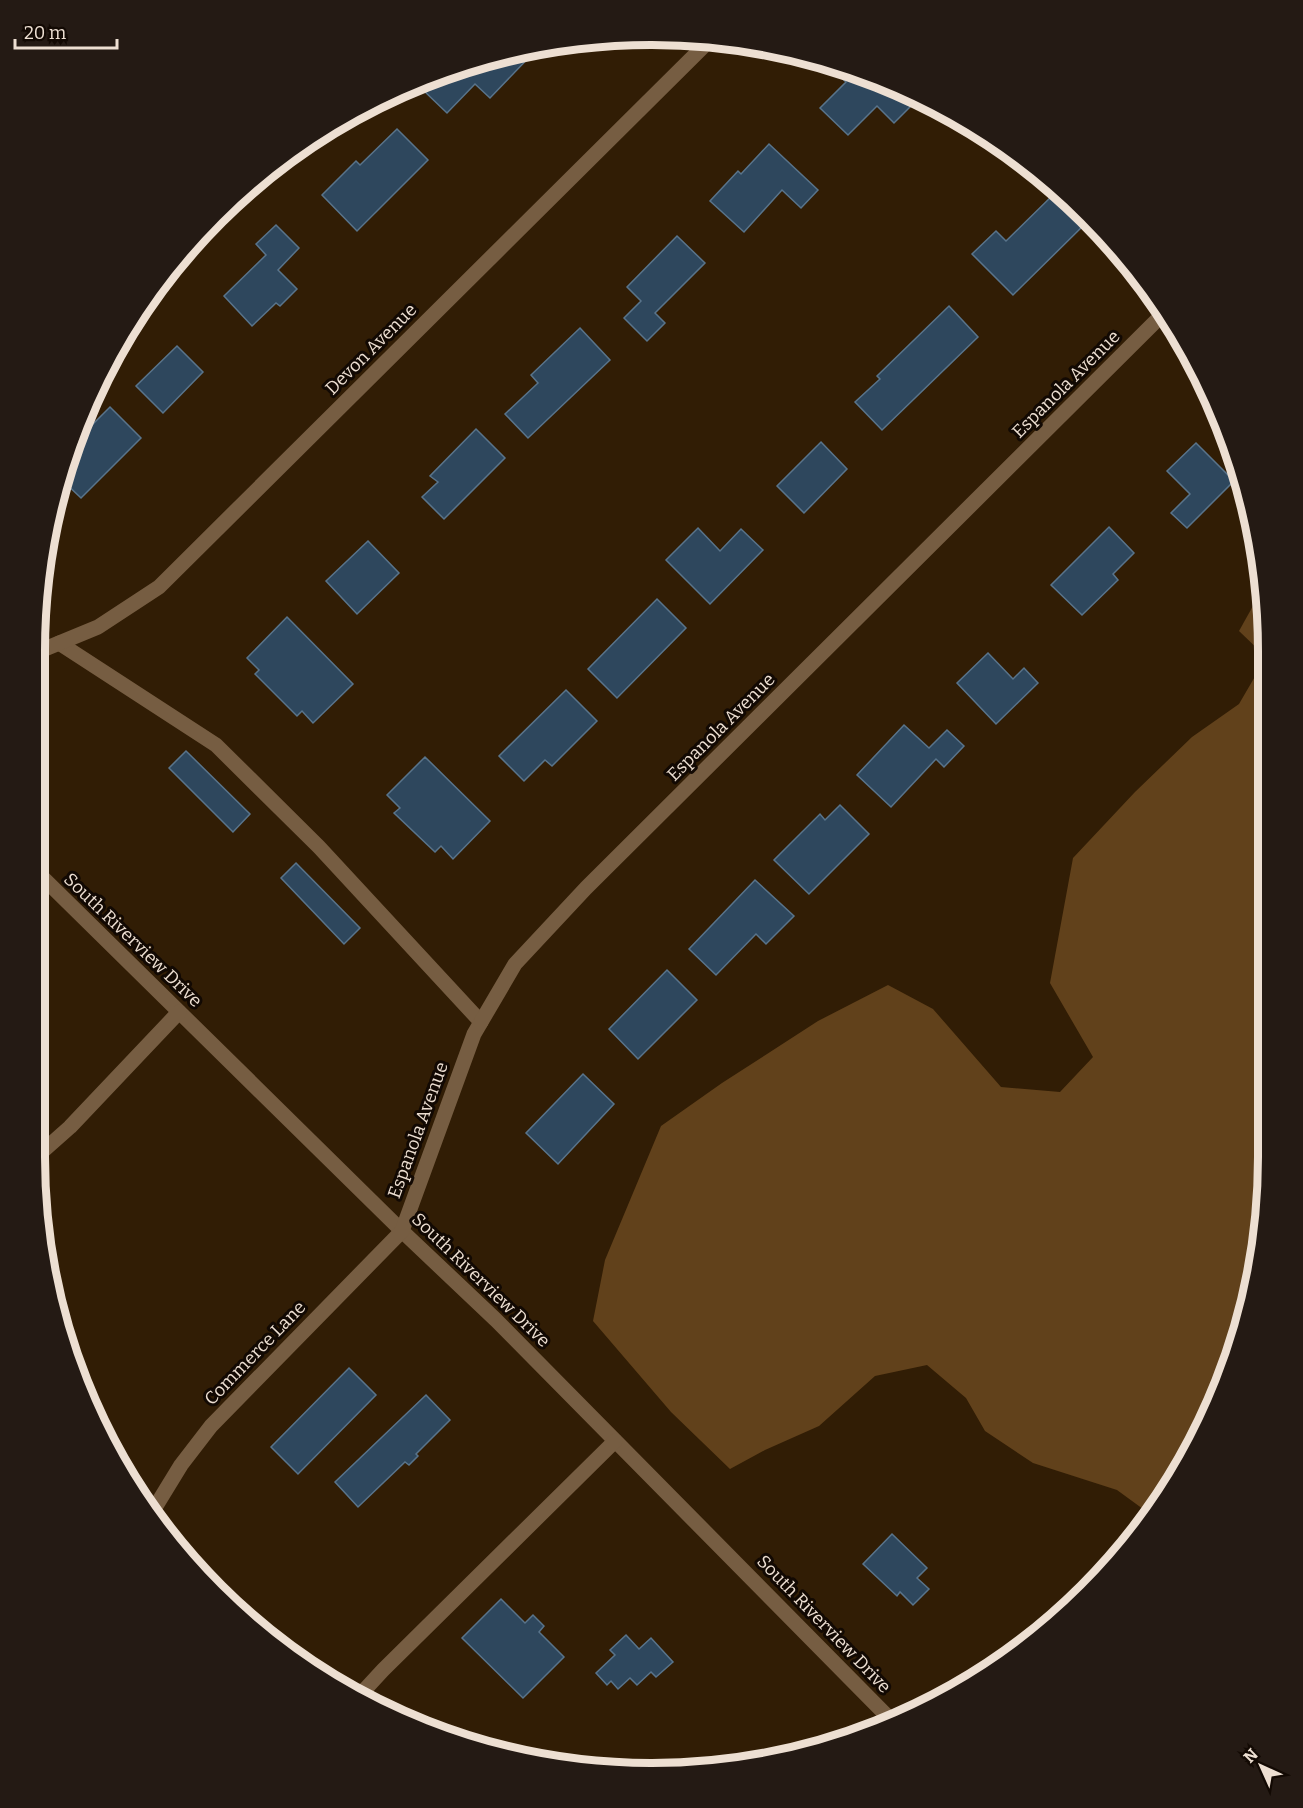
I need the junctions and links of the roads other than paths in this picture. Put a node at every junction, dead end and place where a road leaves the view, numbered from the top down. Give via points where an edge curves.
1 (703, 47) edge
2 (1158, 319) edge
3 (59, 643) junction
4 (45, 649) edge
5 (45, 881) edge
6 (179, 1012) junction
7 (481, 1022) junction
8 (45, 1149) edge
9 (402, 1231) junction
10 (615, 1440) junction
11 (156, 1506) edge
12 (364, 1690) edge
13 (887, 1716) edge

1 - 3 street, Devon Avenue via 159,587 98,627
2 - 7 street, Espanola Avenue via 586,888 515,964
3 - 4 street, Devon Avenue
3 - 7 street via 216,745 319,847
5 - 6 street, South Riverview Drive
6 - 8 street
6 - 9 street, South Riverview Drive
7 - 9 street, Espanola Avenue
9 - 10 street, South Riverview Drive
9 - 11 street, Commerce Lane via 211,1426
10 - 12 street
10 - 13 street, South Riverview Drive

